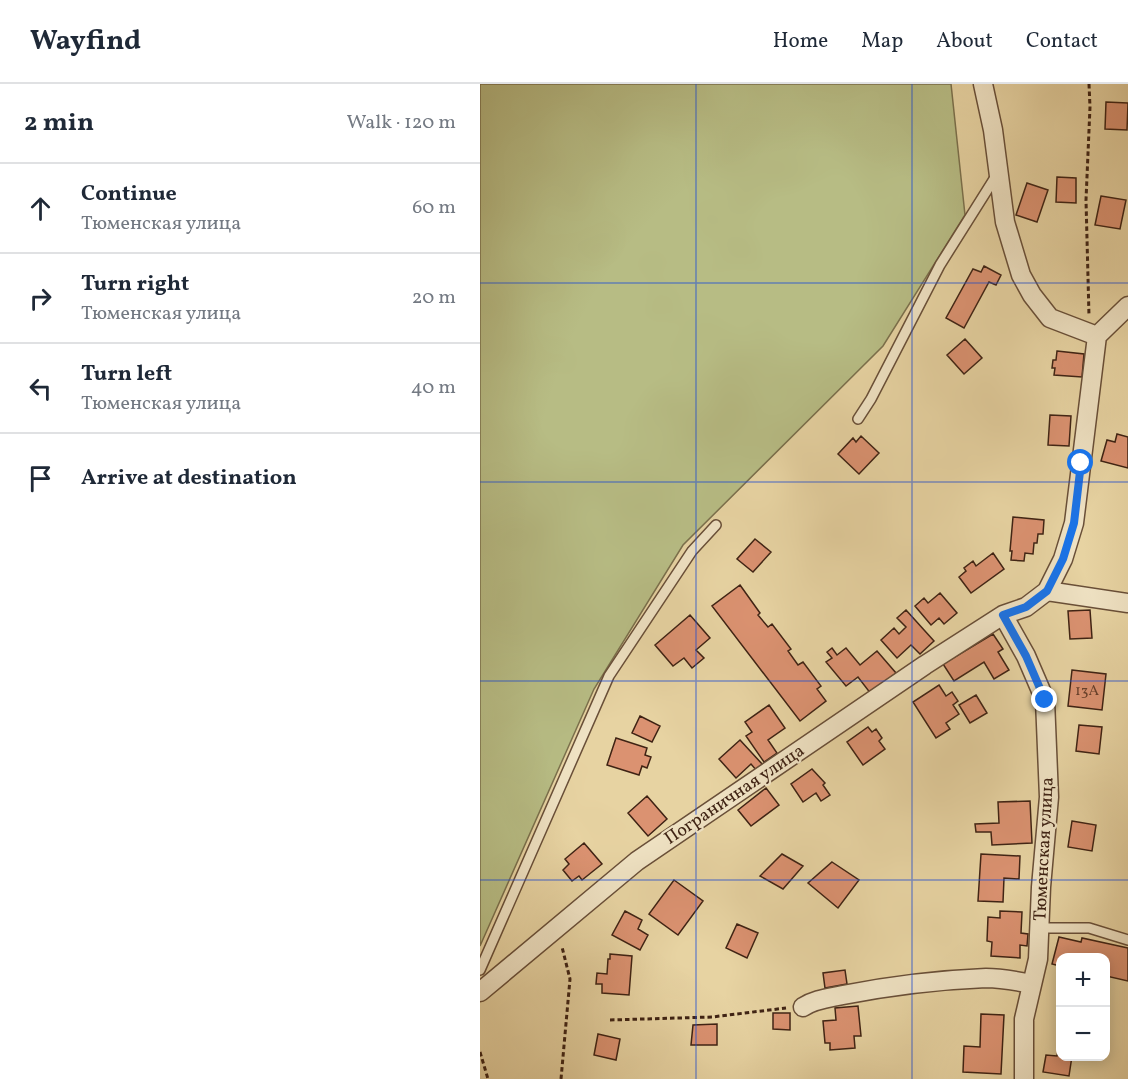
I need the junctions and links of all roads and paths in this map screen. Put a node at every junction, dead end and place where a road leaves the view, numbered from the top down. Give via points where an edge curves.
1 (983, 84) edge
2 (1089, 84) edge
3 (998, 173) junction
4 (1128, 306) edge
5 (1093, 335) junction
6 (858, 419) dead end
7 (716, 525) dead end
8 (1047, 591) junction
9 (1128, 603) edge
10 (1003, 615) junction
11 (568, 919) junction
12 (1040, 924) junction
13 (1128, 940) edge
14 (480, 970) edge
15 (1032, 984) junction
16 (480, 992) edge
17 (803, 1006) joint
18 (610, 1020) dead end
19 (480, 1052) edge
20 (488, 1079) edge
21 (561, 1079) edge
22 (1024, 1079) edge

1 - 3 street
2 - 5 path via 1086,200
3 - 5 street via 1005,222 1021,275 1032,295 1050,318
3 - 6 lane via 940,265
4 - 5 street
5 - 8 street via 1074,523 1063,559
7 - 14 lane via 692,551 609,676
8 - 9 street
8 - 10 street via 1026,607
10 - 11 street, Пограничная улица via 637,861
10 - 12 street, Тюменская улица via 1045,700 1049,797
11 - 16 street, Пограничная улица
11 - 21 path via 561,947 570,979
12 - 13 lane via 1047,928 1089,928
12 - 15 street, Тюменская улица
15 - 17 street via 987,978 937,982 869,990
15 - 22 street, Тюменская улица via 1024,1019
17 - 18 path via 712,1017
19 - 20 path

